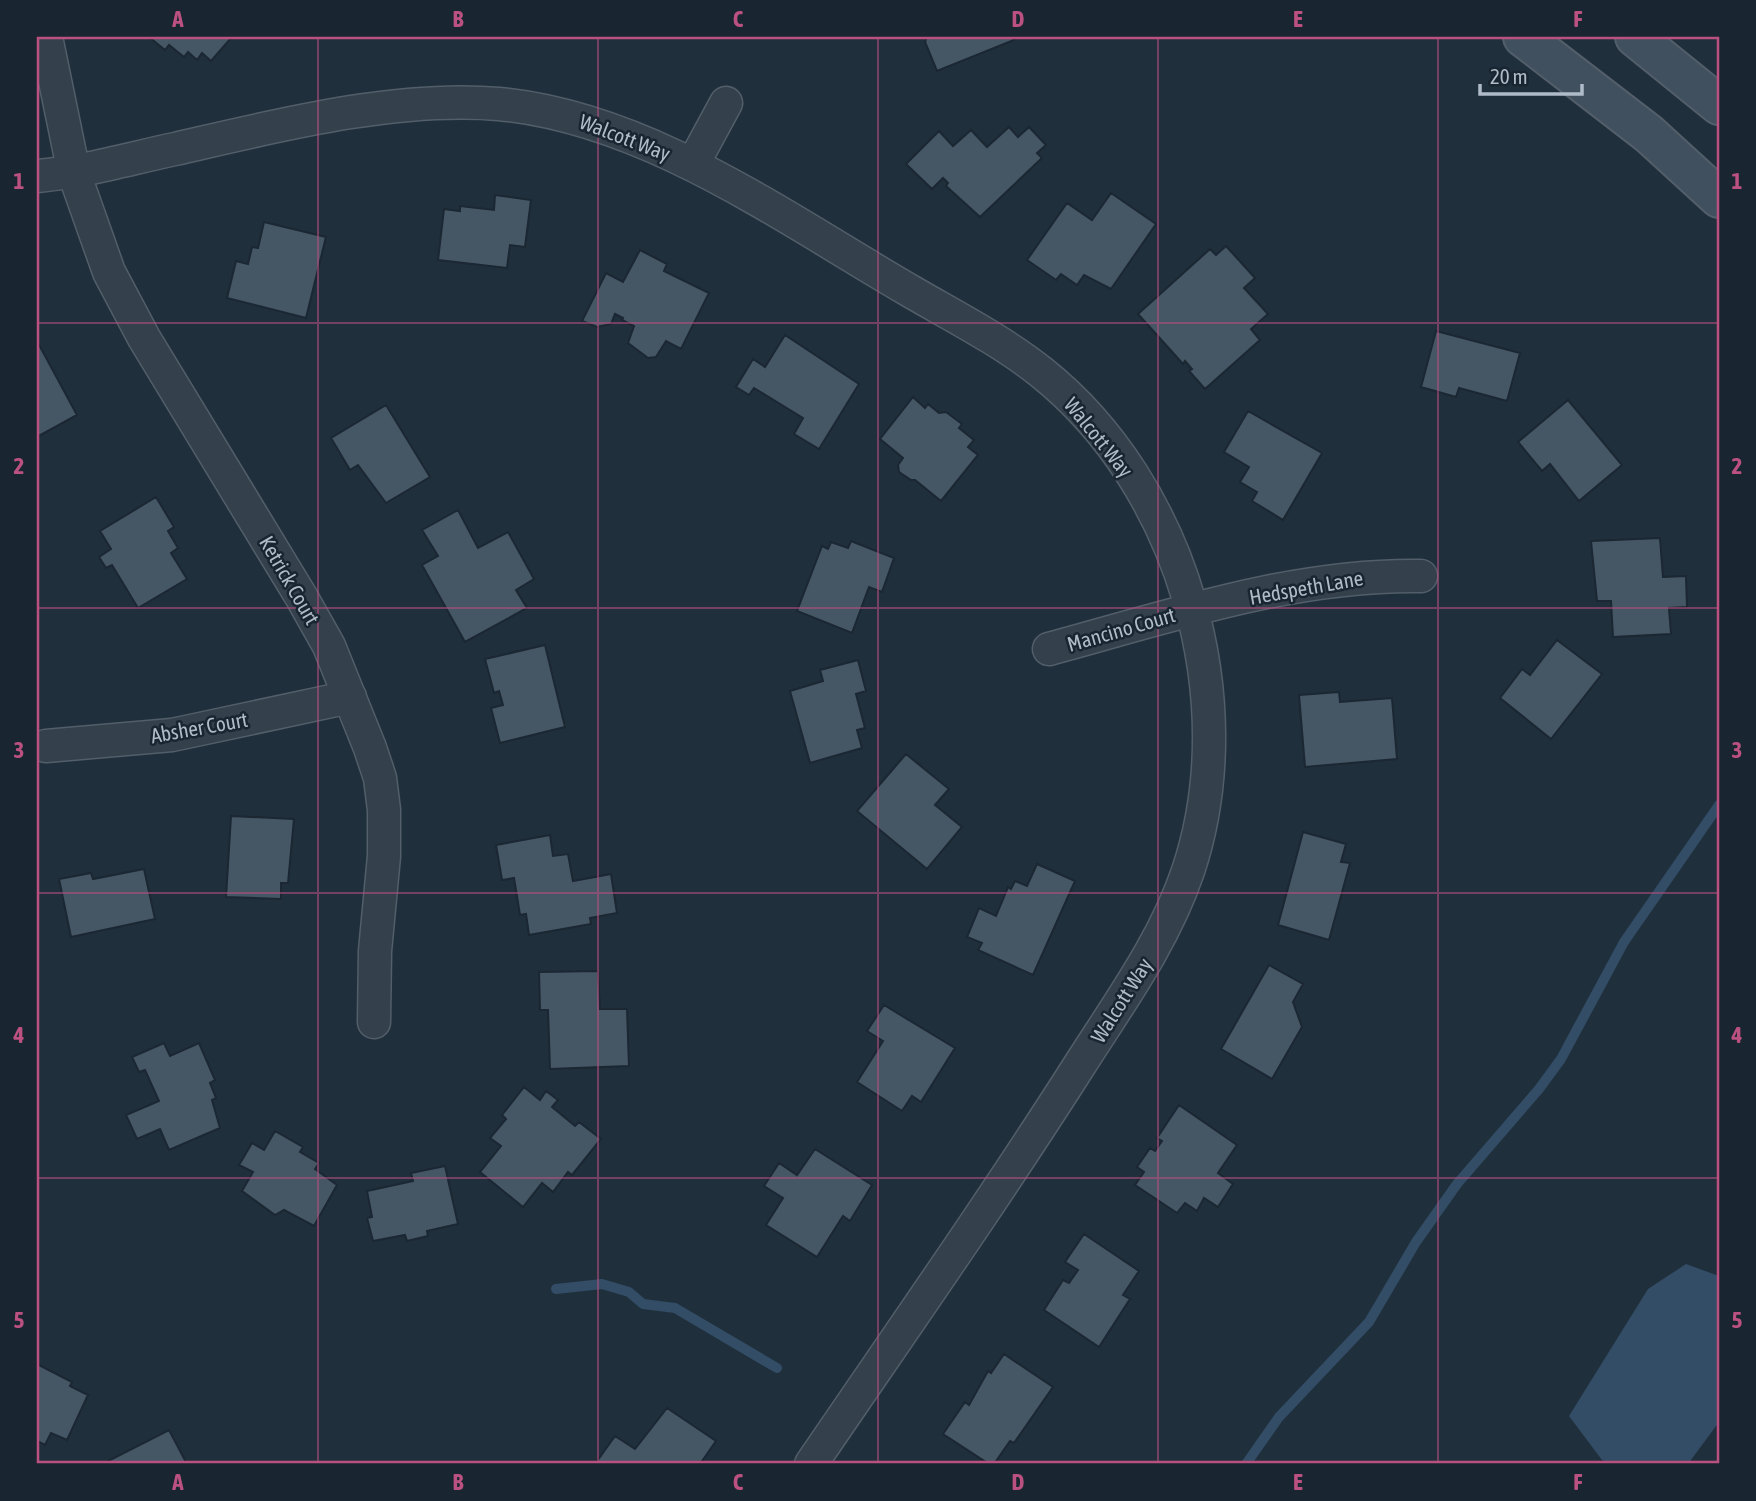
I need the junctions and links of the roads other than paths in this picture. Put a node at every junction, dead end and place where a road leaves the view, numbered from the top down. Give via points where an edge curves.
1 (46, 37) edge
2 (1523, 37) edge
3 (1635, 37) edge
4 (726, 103) dead end
5 (1719, 105) edge
6 (693, 164) junction
7 (74, 173) junction
8 (37, 176) edge
9 (1719, 198) edge
10 (1421, 576) dead end
11 (1192, 610) junction
12 (1049, 649) dead end
13 (350, 697) junction
14 (46, 746) dead end
15 (374, 1022) dead end
16 (810, 1464) edge

1 - 7 street, Ketrick Court
2 - 9 main road via 1649,134
3 - 5 main road
4 - 6 street
6 - 7 street, Walcott Way via 610,128 573,118 499,104 462,103 371,109
6 - 11 street, Walcott Way via 941,308 1041,372 1104,436 1132,476 1161,525
7 - 8 street, Walcott Way
7 - 13 street, Ketrick Court via 109,272 144,338 302,598
10 - 11 street, Hedspeth Lane via 1326,580
11 - 12 street, Mancino Court
11 - 16 street, Walcott Way via 1206,688 1208,766 1201,824 1172,913 1043,1122
13 - 14 street, Absher Court via 172,735
13 - 15 street, Ketrick Court via 380,778 384,810

